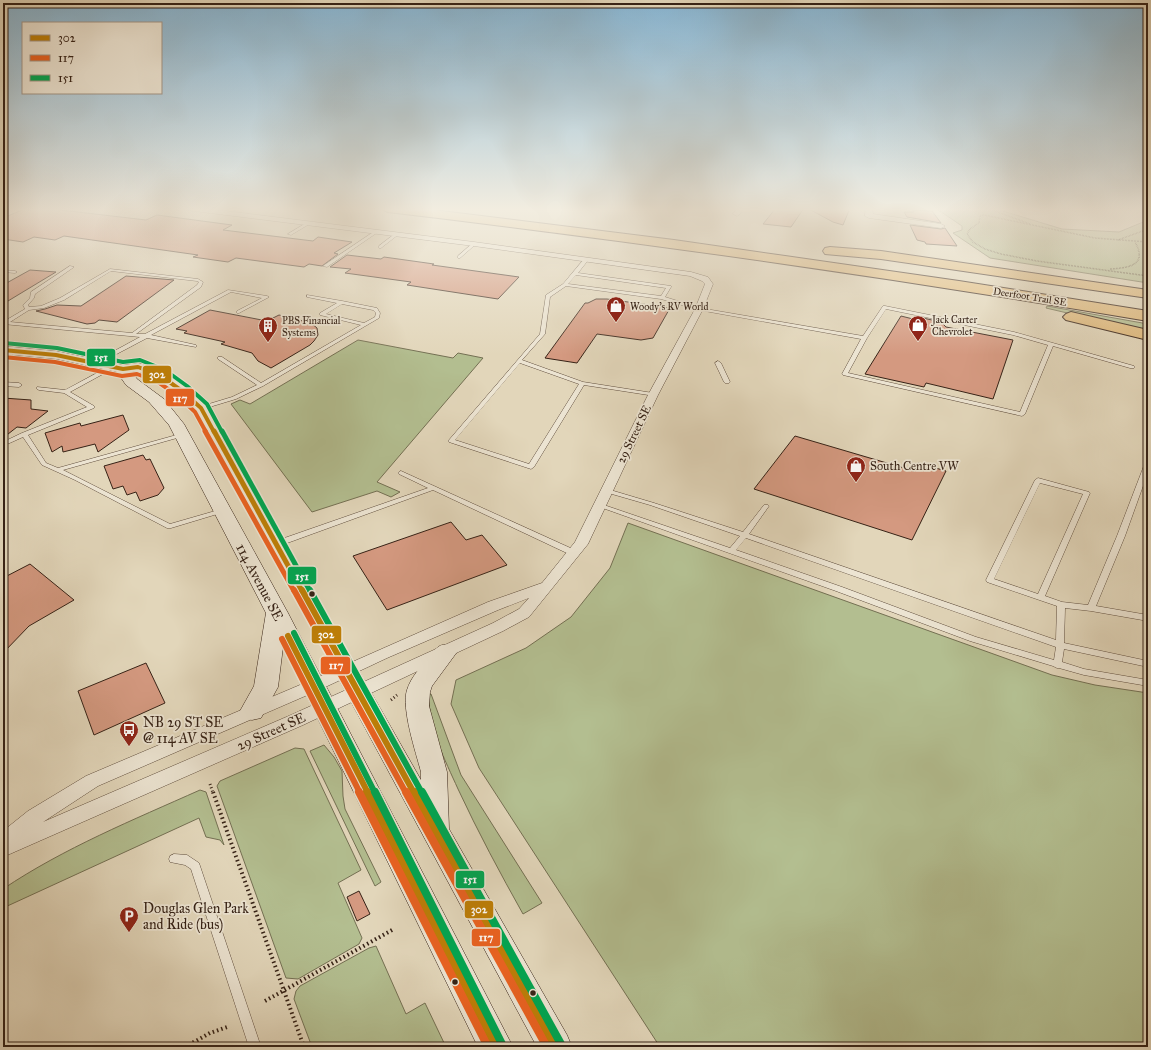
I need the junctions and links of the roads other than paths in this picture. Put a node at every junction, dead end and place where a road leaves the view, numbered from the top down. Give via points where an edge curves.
1 (338, 257) edge
2 (573, 257) edge
3 (723, 257) edge
4 (777, 257) edge
5 (836, 257) edge
6 (895, 257) edge
7 (588, 259) junction
8 (325, 266) dead end
9 (72, 267) dead end
10 (3, 271) edge
11 (15, 272) dead end
12 (575, 274) junction
13 (565, 285) junction
14 (1148, 294) edge
15 (309, 296) dead end
16 (662, 298) junction
17 (342, 302) junction
18 (1148, 306) edge
19 (699, 308) junction
20 (28, 309) junction
21 (239, 312) dead end
22 (1148, 316) edge
23 (4, 323) edge
24 (365, 325) junction
25 (134, 333) junction
26 (1148, 335) edge
27 (146, 336) junction
28 (864, 338) junction
29 (1051, 344) junction
30 (194, 346) dead end
31 (7, 354) edge
32 (220, 358) dead end
33 (519, 361) junction
34 (96, 363) junction
35 (718, 363) dead end
36 (1132, 367) dead end
37 (117, 368) junction
38 (727, 382) dead end
39 (582, 383) junction
40 (3, 384) edge
41 (19, 385) dead end
42 (261, 385) junction
43 (39, 388) dead end
44 (66, 392) junction
45 (653, 395) junction
46 (201, 408) junction
47 (24, 434) junction
48 (182, 435) junction
49 (3, 444) edge
50 (1148, 463) edge
51 (57, 470) junction
52 (400, 473) dead end
53 (434, 488) junction
54 (607, 491) junction
55 (600, 505) junction
56 (766, 506) dead end
57 (222, 511) junction
58 (745, 535) junction
59 (276, 544) junction
60 (732, 551) junction
61 (574, 553) junction
62 (548, 585) junction
63 (1040, 598) junction
64 (1060, 605) junction
65 (1091, 608) junction
66 (277, 613) junction
67 (1148, 618) edge
68 (1060, 645) junction
69 (446, 652) junction
70 (1148, 664) edge
71 (1057, 665) junction
72 (345, 670) junction
73 (1148, 683) edge
74 (358, 692) junction
75 (319, 696) junction
76 (252, 711) junction
77 (437, 831) junction
78 (3, 842) edge
79 (3, 848) edge
80 (174, 859) dead end
81 (253, 1046) edge
82 (496, 1047) edge
83 (555, 1047) edge

1 - 8 lane
2 - 7 street
3 - 26 highway via 972,297
4 - 22 highway, Deerfoot Trail SE
5 - 18 highway, Deerfoot Trail SE
6 - 14 highway
7 - 12 lane
7 - 19 street, 29 Street SE via 691,274 705,279 709,284
9 - 20 lane via 33,293 26,305
10 - 11 lane
12 - 13 lane
12 - 16 lane via 668,287
13 - 16 lane
13 - 33 lane via 548,296 542,334
15 - 17 lane
16 - 19 lane
17 - 24 lane via 375,309 378,313 377,318
17 - 24 lane via 322,314
19 - 28 lane
19 - 45 street, 29 Street SE
20 - 23 lane
20 - 25 lane via 62,299 110,270 201,282
21 - 27 lane via 267,296 230,291
23 - 25 lane
24 - 42 lane
25 - 27 lane
27 - 30 lane
27 - 34 lane
28 - 29 lane via 885,307
28 - 29 lane via 845,374 1022,414
29 - 36 lane
31 - 34 main road via 56,355
32 - 42 lane
33 - 39 lane
33 - 39 lane via 451,441 531,467
34 - 37 main road
35 - 38 lane
37 - 44 lane
37 - 46 main road via 138,367 161,376
37 - 48 main road, 114 Avenue SE via 127,380 151,395 163,407
39 - 45 lane
40 - 41 lane
42 - 46 lane via 234,398
43 - 44 lane
44 - 47 lane via 92,407
45 - 54 street, 29 Street SE
46 - 59 main road
47 - 49 lane
47 - 51 lane via 44,464
48 - 51 lane
48 - 57 main road, 114 Avenue SE
50 - 65 lane
51 - 57 lane via 169,526
52 - 53 lane
53 - 59 lane
53 - 61 lane
54 - 55 street, 29 Street SE
54 - 58 lane
55 - 60 lane
55 - 61 street, 29 Street SE
56 - 58 lane
57 - 66 main road, 114 Avenue SE
58 - 60 lane
58 - 68 lane
59 - 72 main road
60 - 71 lane via 973,638
61 - 62 street, 29 Street SE
62 - 69 street, 29 Street SE via 524,613
62 - 72 street, 29 Street SE
63 - 63 lane via 990,580 1038,480 1087,493
63 - 64 lane
64 - 65 lane
64 - 68 lane
65 - 67 lane
66 - 75 main road, 114 Avenue SE
66 - 76 main road via 266,687
68 - 70 lane
68 - 71 lane
69 - 74 street, 29 Street SE
69 - 77 main road via 422,682 417,706 434,772
71 - 73 lane
72 - 74 main road
72 - 75 street, 29 Street SE
74 - 75 street, 29 Street SE
74 - 77 main road
75 - 76 street, 29 Street SE
75 - 79 street, 29 Street SE
75 - 82 main road, 114 Avenue SE
76 - 78 street, 29 Street SE via 92,781 35,817
77 - 83 main road
80 - 81 lane via 187,860 196,866

